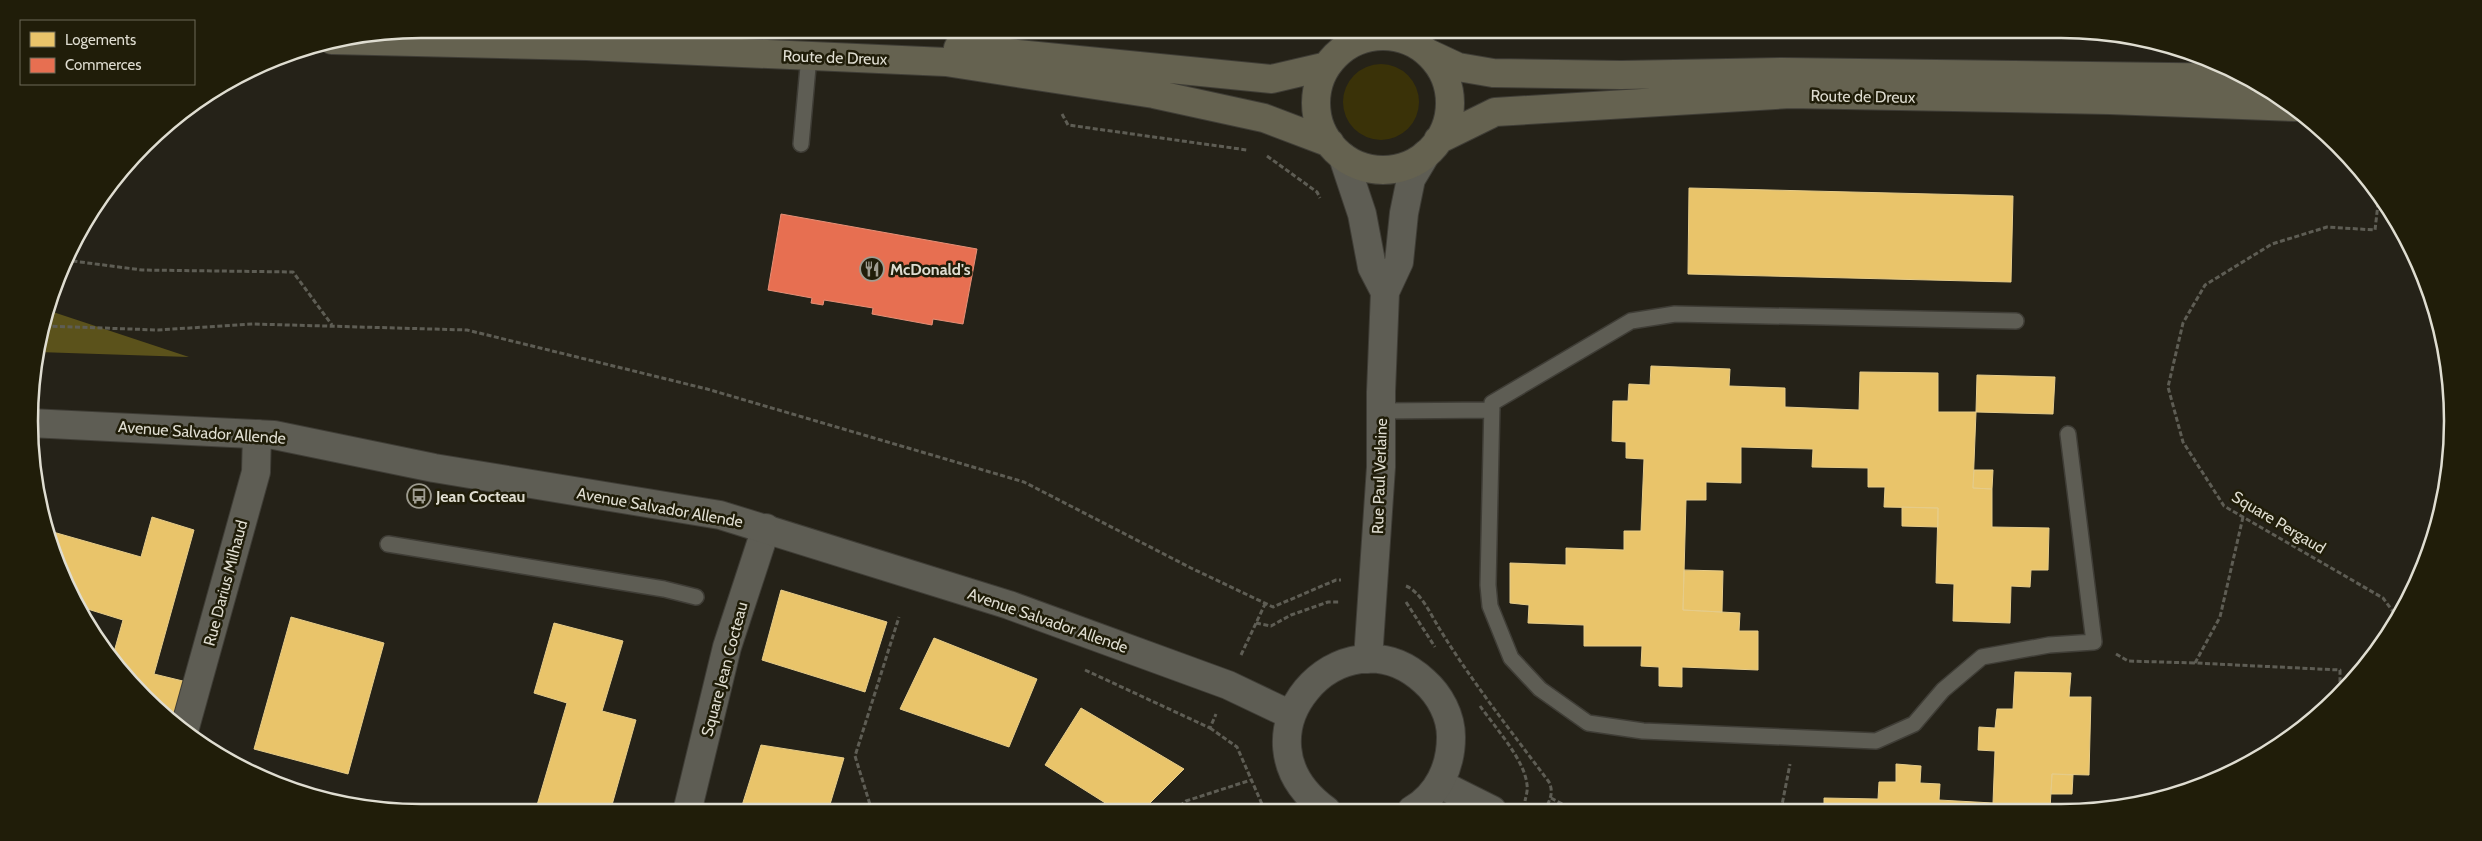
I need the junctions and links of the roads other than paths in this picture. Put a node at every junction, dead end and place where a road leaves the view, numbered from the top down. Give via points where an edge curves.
1 (740, 38) edge
2 (1368, 38) edge
3 (1398, 38) edge
4 (372, 41) edge
5 (1428, 53) junction
6 (809, 56) junction
7 (1327, 66) junction
8 (2232, 78) edge
9 (2280, 106) edge
10 (801, 144) dead end
11 (1432, 147) junction
12 (1336, 150) junction
13 (1385, 292) junction
14 (2016, 321) dead end
15 (1492, 410) junction
16 (1382, 411) junction
17 (38, 423) edge
18 (257, 434) junction
19 (2068, 434) dead end
20 (766, 528) junction
21 (388, 544) dead end
22 (696, 597) dead end
23 (1368, 659) junction
24 (1291, 715) junction
25 (186, 723) edge
26 (1440, 784) junction
27 (689, 804) edge
28 (1318, 804) edge
29 (1424, 804) edge
30 (1480, 804) edge

1 - 7 main road, Route de Dreux via 990,50 1272,78
2 - 7 main road via 1340,52
3 - 5 main road via 1412,42
4 - 6 main road, Route de Dreux
5 - 8 main road, Route de Dreux via 1458,67 1493,73 1793,72
5 - 11 main road via 1448,85 1450,104 1447,123
6 - 10 lane
6 - 12 main road, Route de Dreux via 946,62 1154,94 1264,118
7 - 12 main road via 1316,96 1316,113 1321,129
9 - 11 main road, Route de Dreux via 1790,94 1495,112
11 - 12 main road via 1410,164 1394,169 1358,165
11 - 13 street, Rue Paul Verlaine via 1411,179 1399,262
12 - 13 street, Rue Paul Verlaine via 1362,214 1372,267
13 - 16 street, Rue Paul Verlaine
14 - 15 lane via 1666,315 1631,321 1492,403
15 - 16 lane
15 - 19 lane via 1490,606 1511,658 1540,689 1588,723 1643,731 1876,741 1914,724 1943,690 1982,657 2049,645 2094,642
16 - 23 street, Rue Paul Verlaine
17 - 18 street, Avenue Salvador Allende
18 - 20 street, Avenue Salvador Allende via 434,468 720,515
18 - 25 street, Rue Darius Milhaud via 256,472
20 - 24 street, Avenue Salvador Allende via 1009,605 1228,685
20 - 27 street, Square Jean Cocteau via 727,647
21 - 22 lane
23 - 24 street via 1348,662 1329,670 1300,697
23 - 26 street via 1393,663 1415,673 1434,690 1446,712 1452,736 1450,761
24 - 28 street via 1287,738 1289,761 1298,782
26 - 29 street
26 - 30 street

